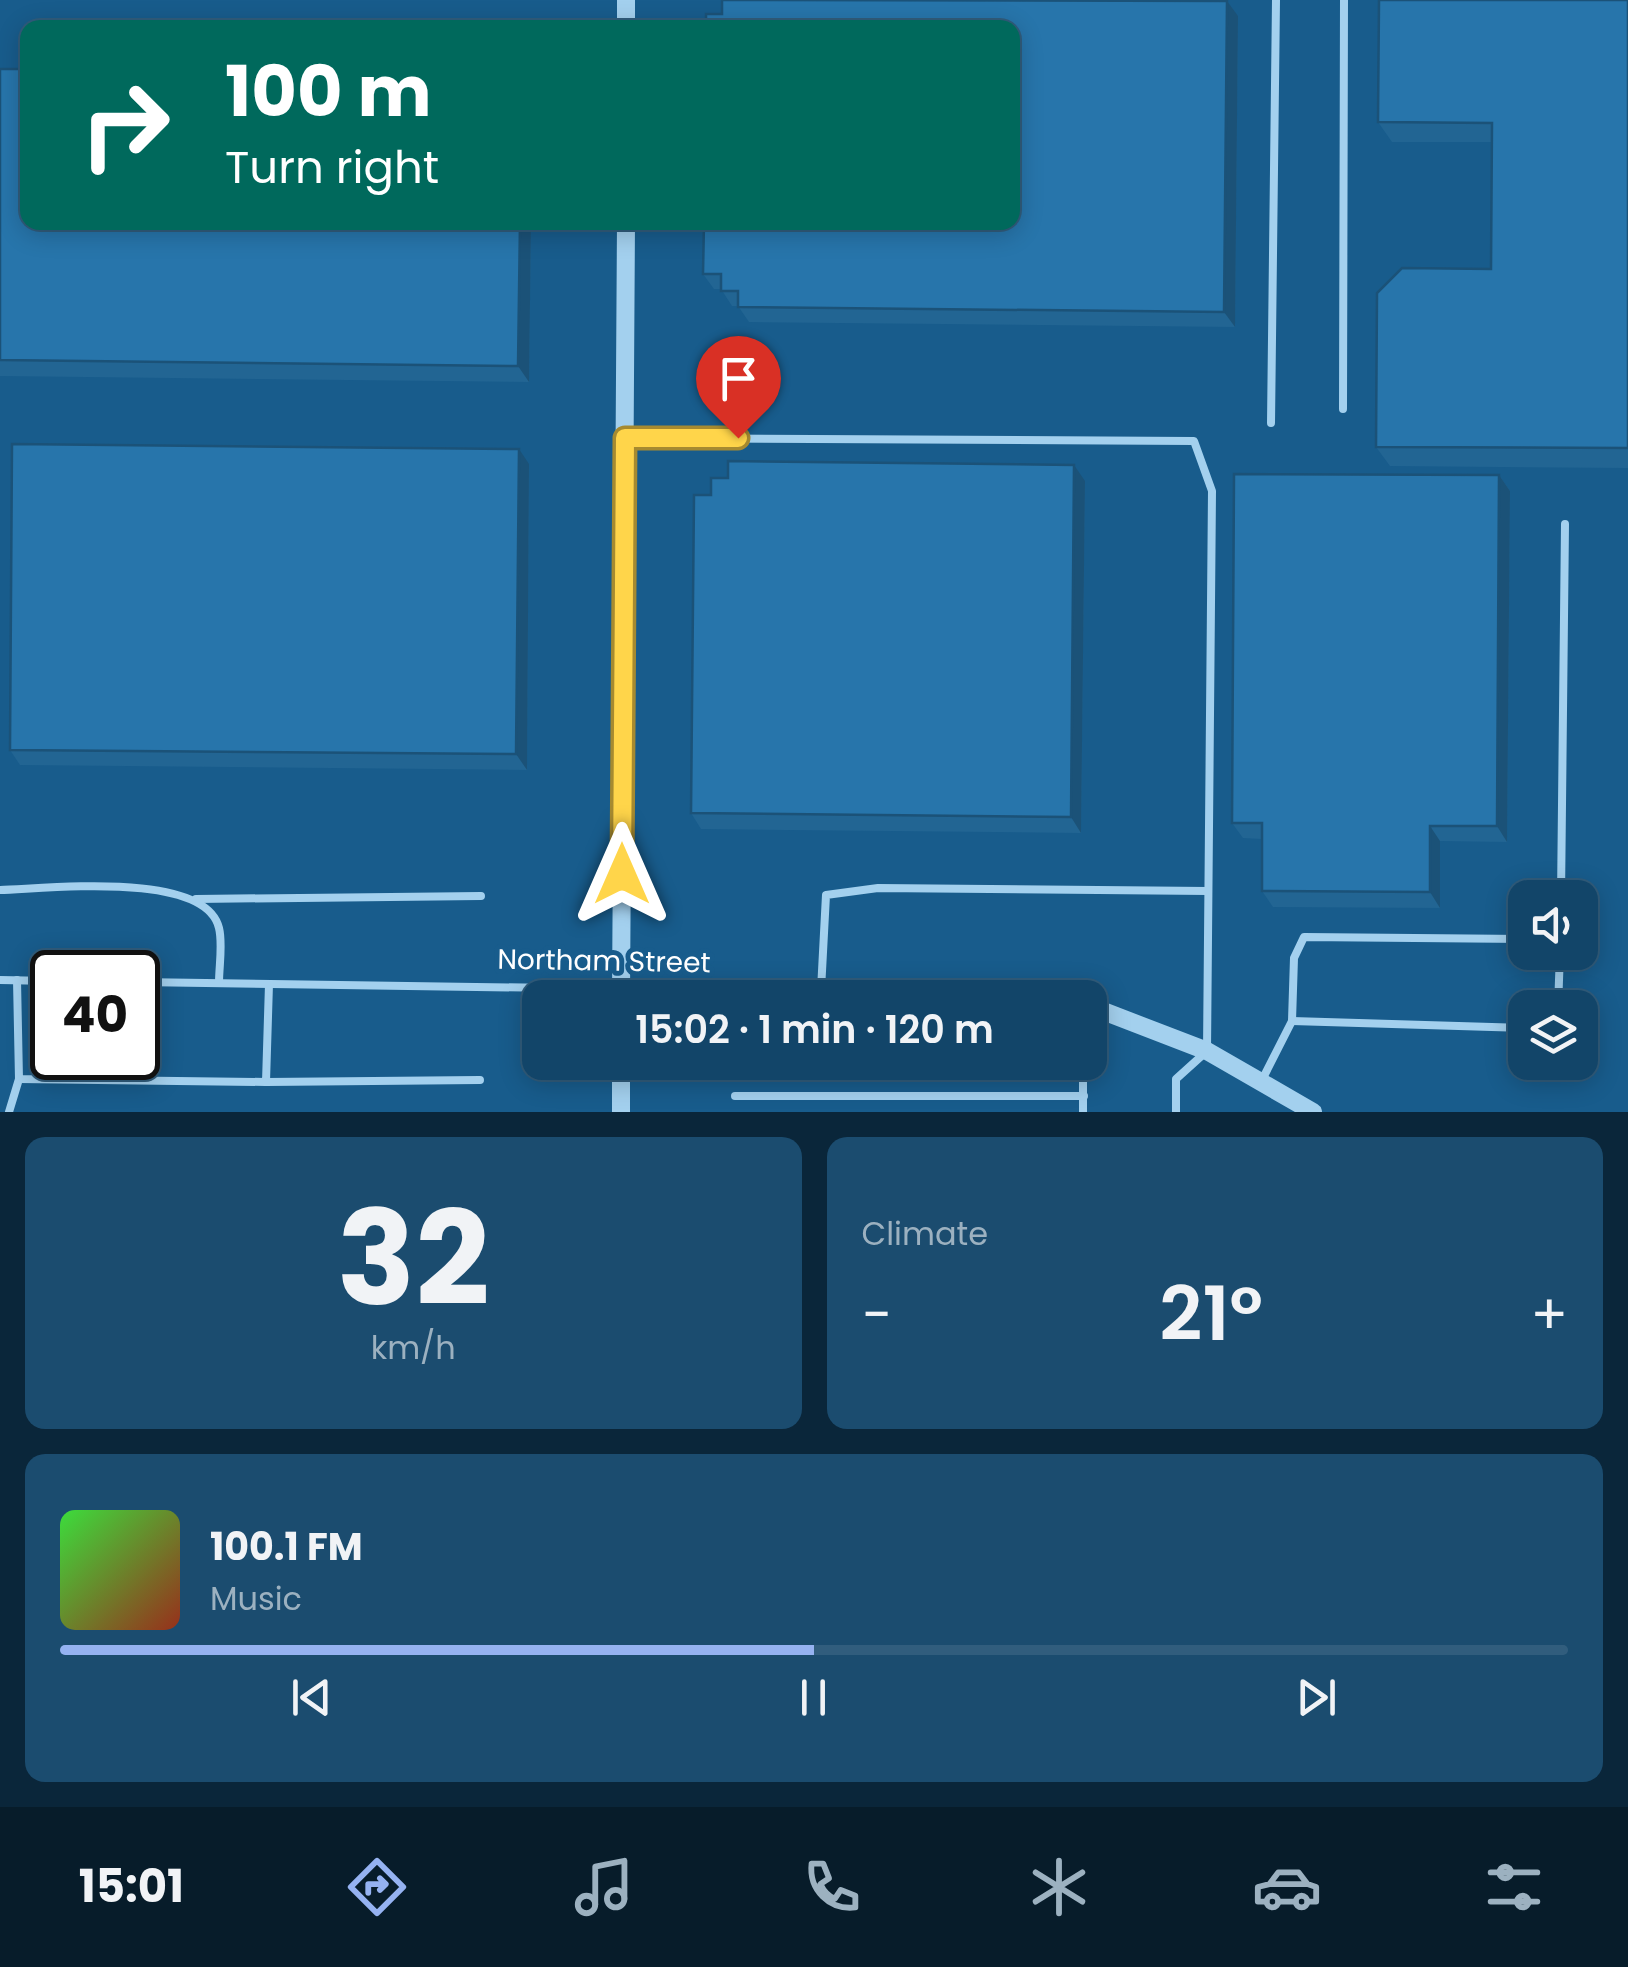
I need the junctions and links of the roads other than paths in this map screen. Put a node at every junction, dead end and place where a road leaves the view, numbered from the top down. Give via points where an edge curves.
1 (1276, 0) edge
2 (1344, 0) edge
3 (626, 230) edge
4 (1343, 409) dead end
5 (1271, 423) dead end
6 (625, 438) junction
7 (1565, 524) dead end
8 (1561, 880) edge
9 (0, 890) edge
10 (1208, 891) junction
11 (481, 896) dead end
12 (196, 900) junction
13 (1508, 939) edge
14 (0, 980) edge
15 (18, 980) junction
16 (30, 980) edge
17 (621, 980) edge
18 (822, 980) edge
19 (160, 982) edge
20 (220, 983) junction
21 (268, 984) junction
22 (522, 990) edge
23 (1107, 1016) edge
24 (1292, 1021) junction
25 (1508, 1027) edge
26 (1207, 1051) junction
27 (20, 1079) junction
28 (480, 1080) dead end
29 (621, 1080) edge
30 (1084, 1080) edge
31 (266, 1082) junction
32 (1261, 1082) junction
33 (735, 1096) dead end
34 (1084, 1096) junction
35 (8, 1112) edge
36 (621, 1112) edge
37 (1084, 1112) edge
38 (1176, 1112) edge
39 (1313, 1112) edge

1 - 5 lane
2 - 4 lane
3 - 6 street
6 - 10 lane via 1194,441 1212,491
6 - 17 street
7 - 8 lane
9 - 12 lane via 152,888
10 - 18 lane via 878,888 826,895
10 - 26 lane
11 - 12 lane
12 - 20 lane via 219,926
13 - 24 lane via 1304,937 1294,958
14 - 15 lane
15 - 16 lane
15 - 27 lane
19 - 20 lane, Northam Street
20 - 21 lane, Northam Street
21 - 22 lane, Northam Street
21 - 31 lane
23 - 26 street
24 - 25 lane
24 - 32 lane
26 - 32 street
26 - 38 lane via 1176,1079
27 - 31 lane
27 - 35 lane
28 - 31 lane
29 - 36 street
30 - 34 lane
32 - 39 street
33 - 34 lane
34 - 37 lane

